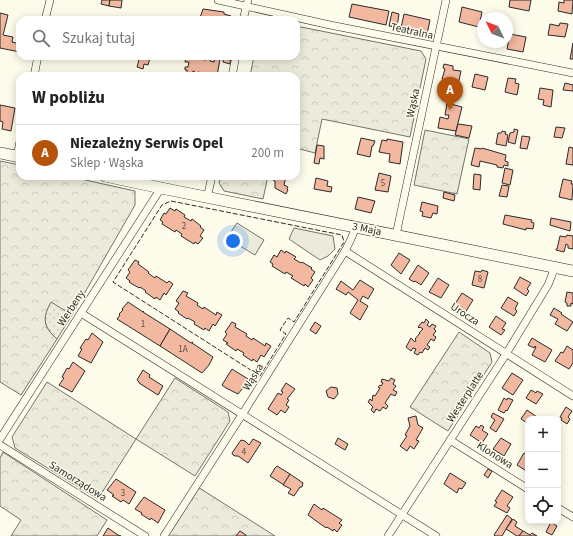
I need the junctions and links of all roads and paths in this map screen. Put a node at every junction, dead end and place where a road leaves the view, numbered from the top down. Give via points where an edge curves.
1 (50, 0) edge
2 (218, 0) edge
3 (446, 0) edge
4 (247, 3) edge
5 (47, 16) edge
6 (244, 16) edge
7 (296, 16) edge
8 (300, 17) edge
9 (436, 47) junction
10 (37, 60) edge
11 (235, 60) edge
12 (35, 72) edge
13 (233, 72) edge
14 (573, 73) edge
15 (0, 153) edge
16 (16, 157) edge
17 (124, 180) edge
18 (211, 180) edge
19 (161, 188) junction
20 (207, 198) junction
21 (356, 227) junction
22 (396, 235) junction
23 (345, 251) junction
24 (555, 267) junction
25 (573, 271) edge
26 (81, 313) junction
27 (506, 354) junction
28 (573, 396) edge
29 (242, 414) junction
30 (0, 439) edge
31 (450, 440) junction
32 (0, 445) edge
33 (526, 488) edge
34 (561, 510) edge
35 (401, 515) junction
36 (573, 517) edge
37 (145, 536) edge
38 (164, 536) edge
39 (388, 536) edge
40 (436, 536) edge

1 - 5 street
2 - 4 street, Teatralna
3 - 9 street, Wąska
4 - 6 street
4 - 7 street, Teatralna
8 - 9 street, Teatralna
9 - 14 street, Teatralna
9 - 22 street, Wąska
10 - 12 street
11 - 13 street
15 - 16 street
17 - 19 street, 3 Maja
18 - 20 street
19 - 20 street, 3 Maja
19 - 26 street, Werbeny
20 - 21 street, 3 Maja
21 - 22 street, 3 Maja
21 - 23 street, Wąska
22 - 24 street, 3 Maja
23 - 27 street, Urocza
23 - 29 street, Wąska
24 - 25 street, 3 Maja
24 - 27 street, Westerplatte via 548,285
26 - 29 street
26 - 30 street, Werbeny
27 - 28 street, Urocza
27 - 31 street, Westerplatte
29 - 35 street
29 - 38 street, Wąska
31 - 33 street, Klonowa
31 - 35 street, Westerplatte
32 - 37 street, Samorządowa
34 - 36 street
35 - 39 street, Westerplatte
35 - 40 street

